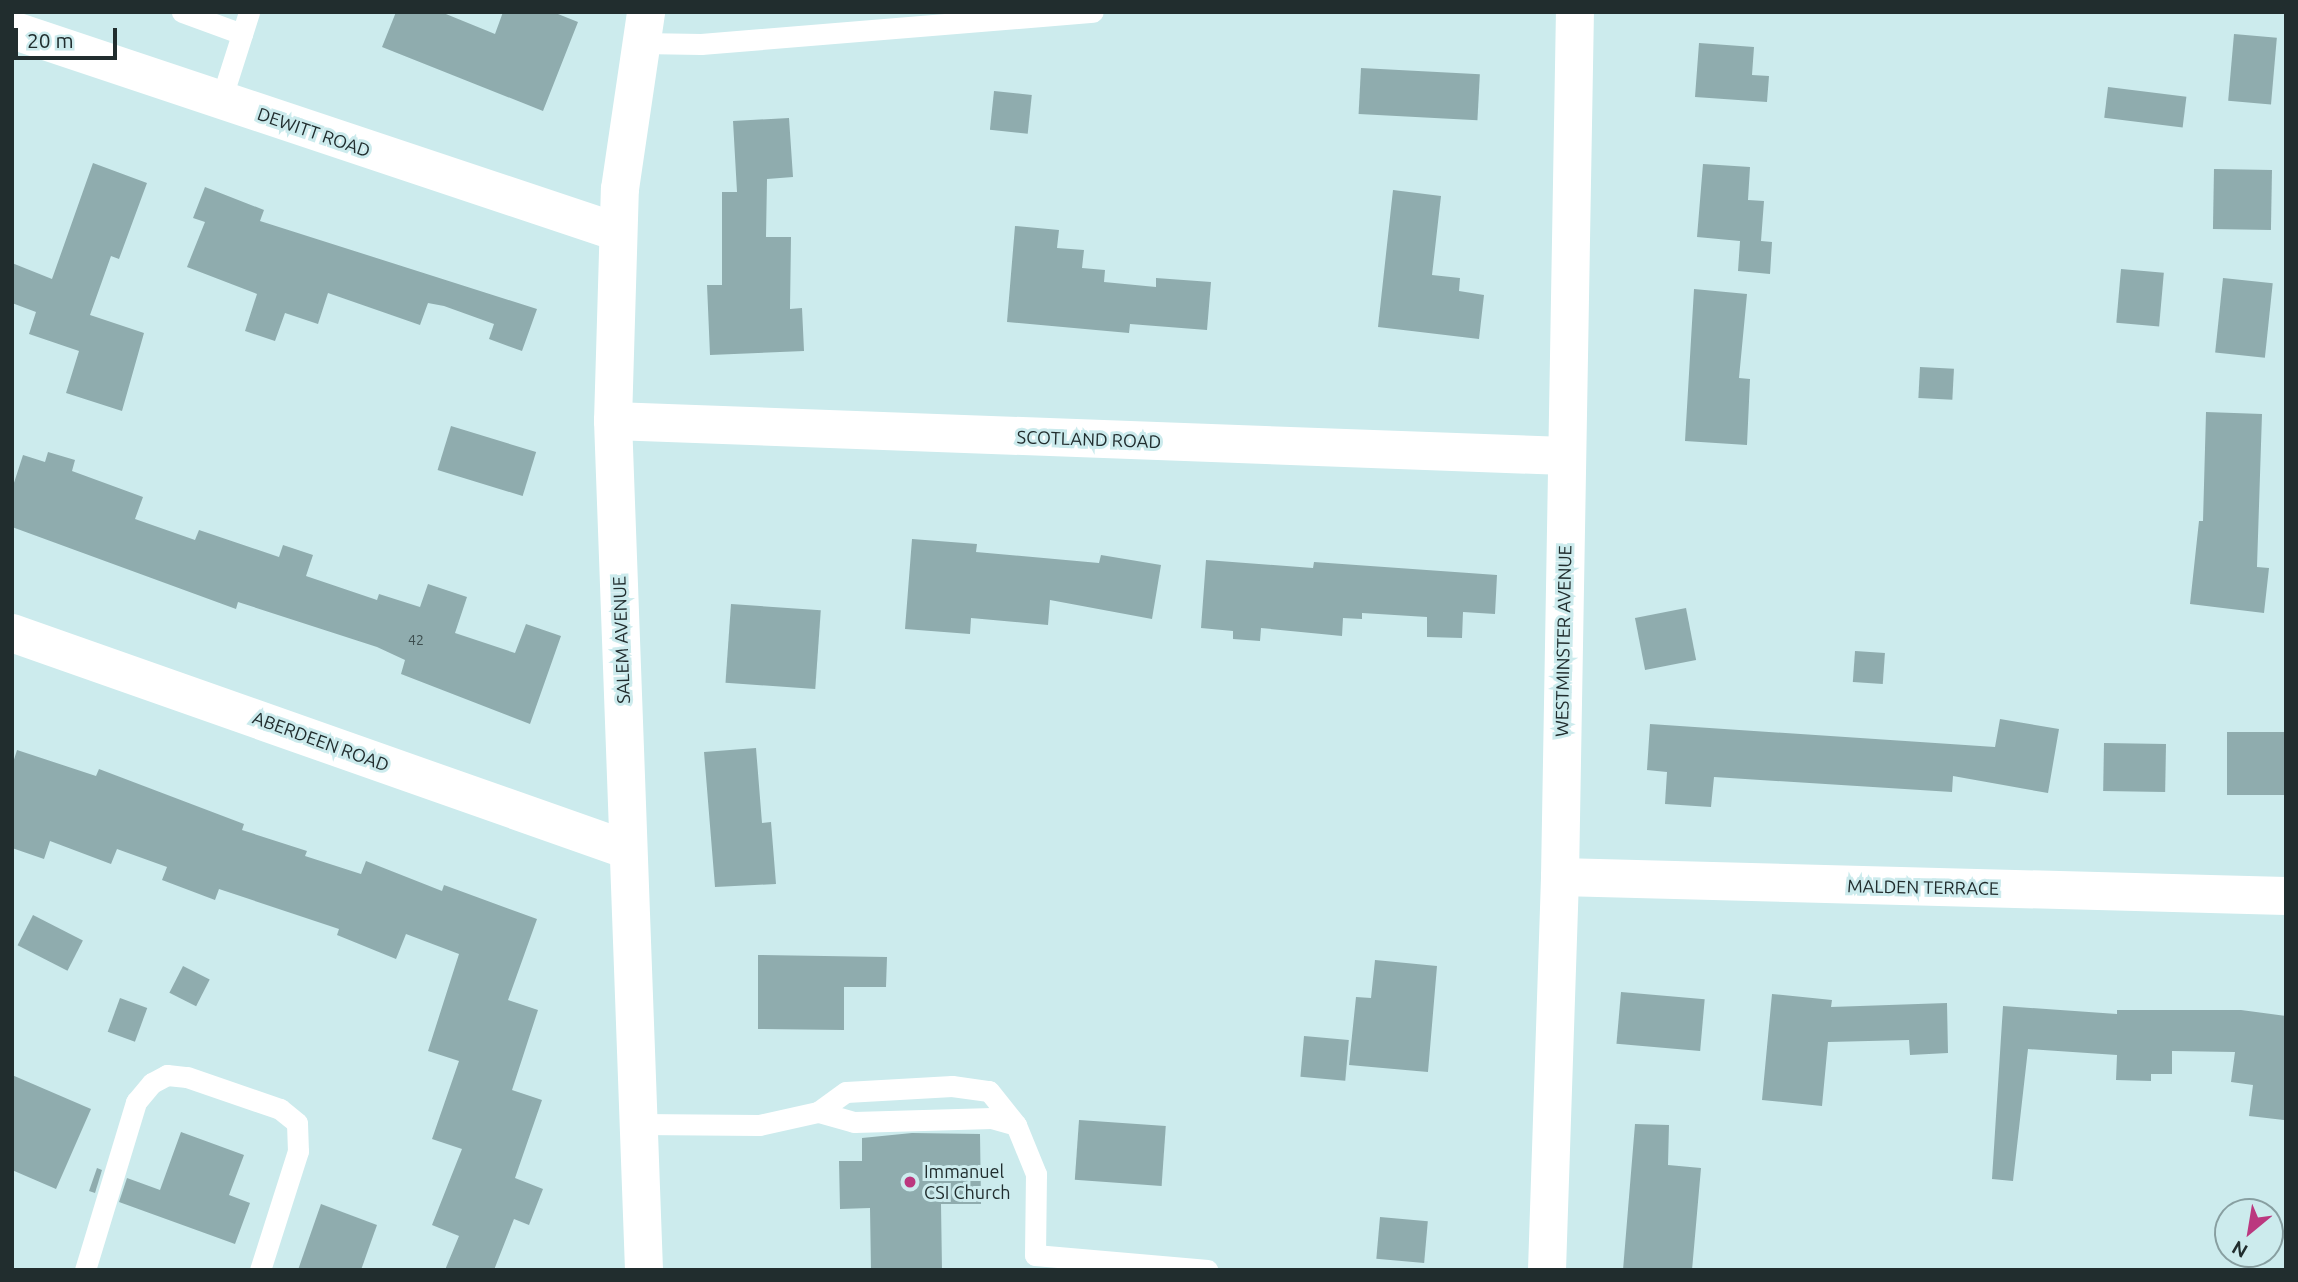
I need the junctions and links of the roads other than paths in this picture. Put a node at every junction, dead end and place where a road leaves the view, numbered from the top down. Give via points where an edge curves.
1 (182, 12) edge
2 (249, 12) edge
3 (1093, 12) edge
4 (1575, 12) edge
5 (644, 28) edge
6 (12, 30) edge
7 (242, 34) junction
8 (221, 100) junction
9 (617, 232) junction
10 (613, 421) junction
11 (1566, 456) junction
12 (12, 634) edge
13 (628, 850) junction
14 (1560, 877) junction
15 (2286, 896) edge
16 (818, 1112) junction
17 (639, 1124) junction
18 (1016, 1125) junction
19 (1032, 1263) edge
20 (85, 1270) edge
21 (260, 1270) edge
22 (644, 1270) edge
23 (1207, 1270) edge
24 (1547, 1270) edge

1 - 7 lane
2 - 7 lane
3 - 5 lane via 701,44
4 - 11 street, WESTMINSTER AVENUE
5 - 9 street, SALEM AVENUE
6 - 8 street, DEWITT ROAD
7 - 8 lane
8 - 9 street, DEWITT ROAD
9 - 10 street, SALEM AVENUE
10 - 11 street, SCOTLAND ROAD
10 - 13 street, SALEM AVENUE
11 - 14 street, WESTMINSTER AVENUE
12 - 13 street, ABERDEEN ROAD
13 - 17 street, SALEM AVENUE
14 - 15 street, MALDEN TERRACE
14 - 24 street, WESTMINSTER AVENUE
16 - 17 lane via 759,1125
16 - 18 lane via 854,1122 992,1118
16 - 18 lane via 846,1092 952,1086 989,1091
17 - 22 street, SALEM AVENUE
18 - 19 lane via 1036,1174
19 - 23 lane
20 - 21 lane via 136,1102 152,1083 167,1075 187,1077 280,1109 297,1123 298,1151

